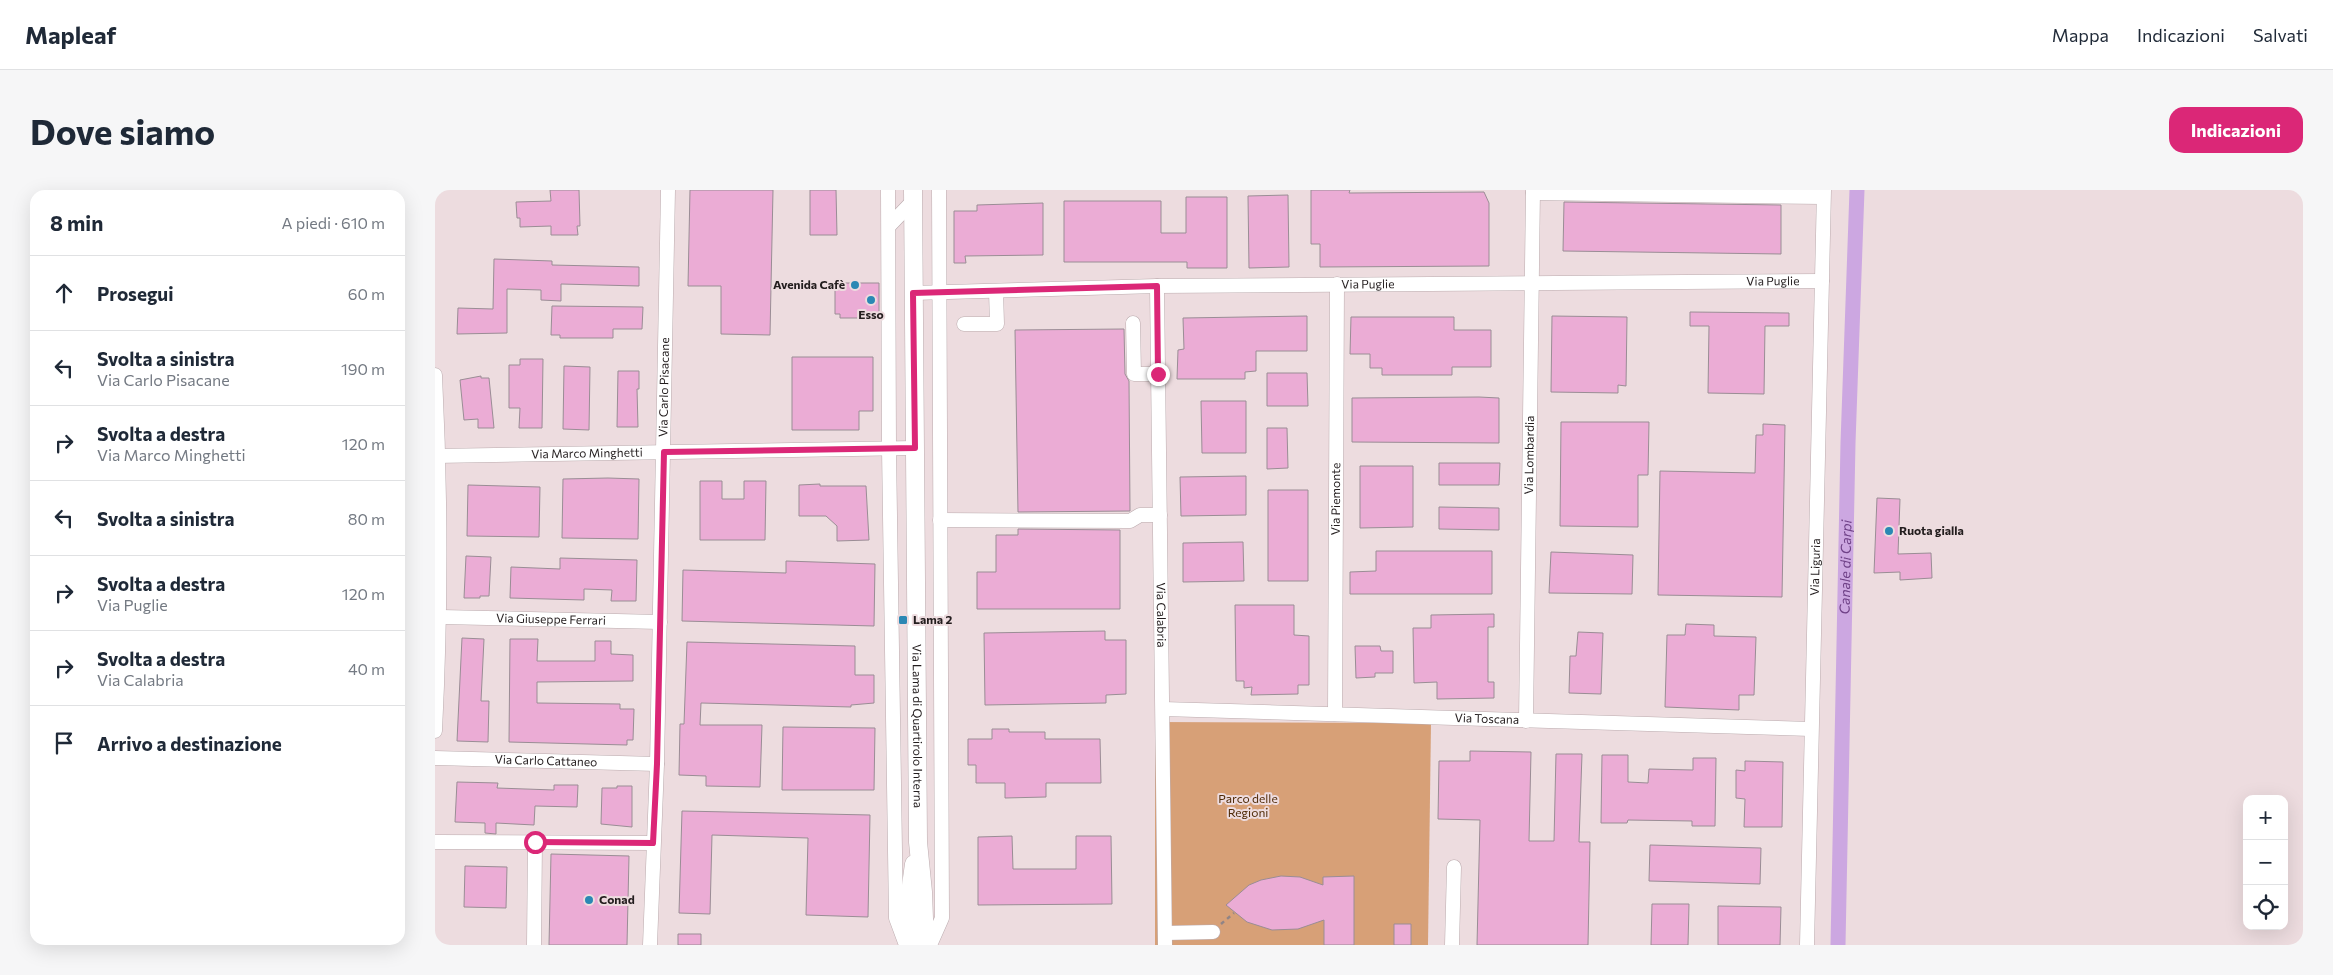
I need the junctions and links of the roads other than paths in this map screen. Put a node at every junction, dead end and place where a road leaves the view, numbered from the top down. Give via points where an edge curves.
1 (668, 190) edge
2 (888, 190) edge
3 (939, 190) edge
4 (1533, 192) edge
5 (1824, 194) edge
6 (913, 195) edge
7 (889, 226) junction
8 (1822, 281) junction
9 (1531, 283) junction
10 (1337, 284) junction
11 (1157, 286) junction
12 (996, 291) junction
13 (913, 293) junction
14 (940, 293) junction
15 (1133, 323) dead end
16 (964, 324) dead end
17 (1158, 374) junction
18 (435, 375) edge
19 (915, 448) junction
20 (889, 449) junction
21 (664, 452) junction
22 (437, 456) edge
23 (1160, 515) junction
24 (941, 520) junction
25 (441, 617) junction
26 (660, 622) junction
27 (1163, 709) junction
28 (1335, 714) junction
29 (1526, 721) junction
30 (1811, 730) junction
31 (435, 731) edge
32 (435, 758) edge
33 (657, 764) junction
34 (435, 842) edge
35 (535, 842) junction
36 (918, 842) junction
37 (653, 843) junction
38 (1454, 867) dead end
39 (1213, 932) dead end
40 (1165, 939) edge
41 (534, 945) edge
42 (650, 945) edge
43 (906, 945) edge
44 (911, 945) edge
45 (925, 945) edge
46 (930, 945) edge
47 (1452, 945) edge
48 (1807, 945) edge

1 - 21 street, Via Carlo Pisacane
2 - 7 street
3 - 14 street
4 - 5 street
4 - 9 street, Via Lombardia
5 - 8 street, Via Liguria
6 - 7 street
6 - 13 main road, Via Lama di Quartirolo Interna
7 - 20 street
8 - 9 street, Via Puglie
8 - 30 street, Via Liguria
9 - 10 street, Via Puglie
9 - 29 street, Via Lombardia
10 - 11 street, Via Puglie
10 - 28 street, Via Piemonte
11 - 12 street, Via Puglie
11 - 17 street, Via Calabria
12 - 14 street, Via Puglie
12 - 16 street via 997,324
13 - 14 street, Via Puglie
13 - 19 main road, Via Lama di Quartirolo Interna
14 - 24 street
15 - 17 street via 1134,374
17 - 23 street, Via Calabria
18 - 22 street
19 - 20 street, Via Marco Minghetti
19 - 36 main road, Via Lama di Quartirolo Interna
20 - 21 street, Via Marco Minghetti
20 - 43 street via 896,918
21 - 22 street, Via Marco Minghetti
21 - 26 street, Via Carlo Pisacane
22 - 25 street
23 - 24 street via 1140,515 1130,521
23 - 27 street, Via Calabria
24 - 46 street via 942,918
25 - 26 street, Via Giuseppe Ferrari
25 - 31 street
26 - 33 street, Via Carlo Pisacane
27 - 28 street, Via Toscana
27 - 40 street, Via Calabria
28 - 29 street, Via Toscana
29 - 30 street, Via Toscana
30 - 48 street, Via Liguria
32 - 33 street, Via Carlo Cattaneo
33 - 37 street, Via Carlo Pisacane
34 - 35 street
35 - 37 street
35 - 41 street
36 - 44 main road, Via Lama di Quartirolo Interna via 910,892
36 - 45 main road, Via Lama di Quartirolo Interna
37 - 42 street, Via Carlo Pisacane
38 - 47 street
39 - 40 street

